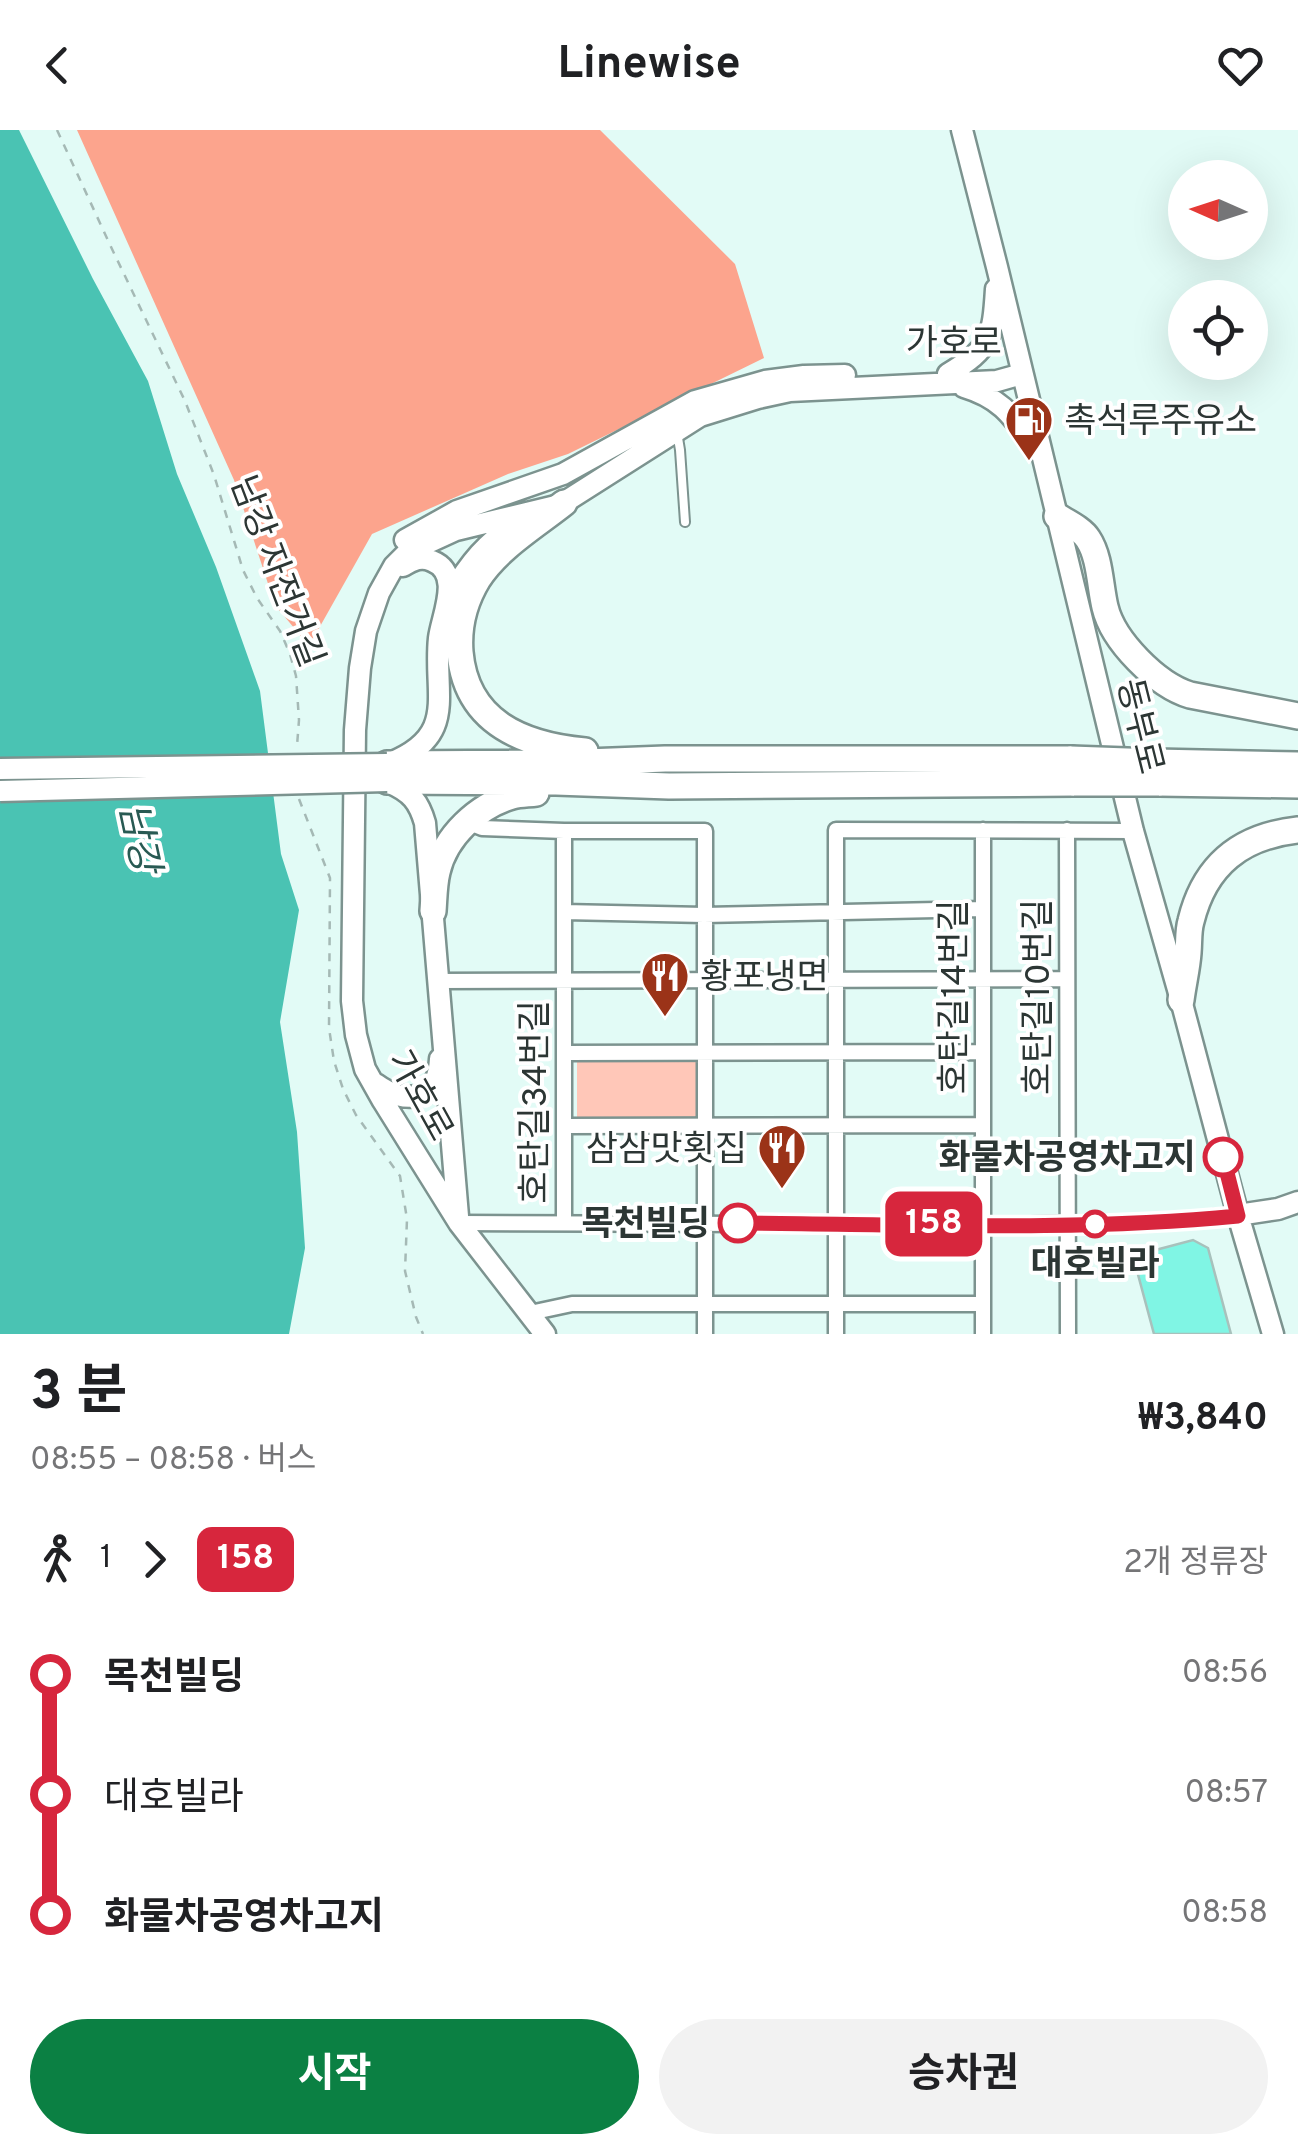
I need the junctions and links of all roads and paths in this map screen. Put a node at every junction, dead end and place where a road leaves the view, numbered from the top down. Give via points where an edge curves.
1 (57, 130) edge
2 (962, 130) edge
3 (997, 266) junction
4 (1022, 374) junction
5 (951, 378) junction
6 (670, 424) junction
7 (625, 440) junction
8 (1043, 458) junction
9 (564, 503) junction
10 (528, 514) junction
11 (1056, 516) junction
12 (684, 522) dead end
13 (379, 594) junction
14 (448, 598) junction
15 (1298, 716) edge
16 (355, 730) junction
17 (296, 756) dead end
18 (665, 759) junction
19 (1298, 765) edge
20 (0, 769) edge
21 (1073, 771) junction
22 (387, 773) junction
23 (1157, 773) junction
24 (1298, 785) edge
25 (669, 786) junction
26 (0, 791) edge
27 (297, 793) dead end
28 (467, 822) junction
29 (982, 830) junction
30 (1067, 830) junction
31 (1298, 830) edge
32 (564, 831) junction
33 (1133, 831) junction
34 (983, 909) junction
35 (433, 911) junction
36 (564, 912) junction
37 (835, 913) junction
38 (704, 915) junction
39 (1067, 979) junction
40 (564, 980) junction
41 (705, 980) junction
42 (836, 980) junction
43 (982, 980) junction
44 (438, 981) junction
45 (1181, 1000) junction
46 (442, 1012) junction
47 (982, 1052) junction
48 (565, 1053) junction
49 (706, 1054) junction
50 (836, 1054) junction
51 (372, 1081) junction
52 (983, 1125) junction
53 (564, 1126) junction
54 (705, 1126) junction
55 (837, 1126) junction
56 (1298, 1202) edge
57 (1238, 1216) junction
58 (459, 1222) junction
59 (564, 1223) junction
60 (705, 1223) junction
61 (837, 1224) junction
62 (1067, 1224) junction
63 (983, 1225) junction
64 (705, 1302) junction
65 (836, 1304) junction
66 (983, 1304) junction
67 (530, 1313) junction
68 (423, 1334) edge
69 (545, 1334) edge
70 (705, 1334) edge
71 (836, 1334) edge
72 (983, 1334) edge
73 (1068, 1334) edge
74 (1274, 1334) edge

1 - 17 path, 남강 자전거길 via 185,401 242,570 290,654 299,720
2 - 3 street, 동부로
3 - 4 street, 동부로
3 - 5 street via 994,326 984,346
4 - 5 street, 가호로
4 - 8 street, 동부로
5 - 6 street, 가호로 via 790,391
5 - 8 street via 1001,404
6 - 7 street, 가호로
6 - 9 street, 가호로
6 - 12 lane via 680,450
7 - 10 street
7 - 16 street, 가호로 via 564,474 432,523 382,562 353,624
8 - 11 street, 동부로
9 - 10 street, 가호로
9 - 18 highway via 498,555 465,602 459,636 472,696 488,716 539,743
10 - 13 street, 가호로 via 428,541 394,566
10 - 14 street via 473,558
11 - 15 highway via 1087,536 1111,624 1159,680 1190,695
11 - 33 street, 동부로
13 - 14 street via 419,558 443,566
13 - 16 street, 가호로 via 366,631
14 - 22 street via 439,638 438,713 421,746
16 - 51 street, 가호로 via 352,1000
18 - 21 highway
18 - 22 highway
19 - 23 highway
20 - 22 street, bridge
21 - 23 highway, bridge
21 - 25 highway
22 - 25 highway
22 - 26 street, bridge
22 - 35 street via 420,804
23 - 24 highway
25 - 28 highway via 513,795
27 - 68 path via 330,878 334,1062 356,1115 400,1176 405,1272
28 - 32 street
28 - 35 highway via 445,849
29 - 30 street
29 - 34 street, 호탄길14번길
29 - 37 street via 836,830
30 - 33 street
30 - 39 street, 호탄길10번길
31 - 45 highway via 1250,841 1210,878 1192,918
32 - 36 street, 호탄길34번길
32 - 38 street via 705,831
33 - 45 street, 동부로
34 - 37 street
34 - 43 street, 호탄길14번길
35 - 44 street
36 - 38 street
36 - 40 street, 호탄길34번길
37 - 38 street
37 - 42 street
38 - 41 street
39 - 43 street, 호탄길34번길
39 - 62 street, 호탄길10번길
40 - 41 street, 호탄길34번길
40 - 44 street
40 - 48 street, 호탄길34번길
41 - 42 street, 호탄길34번길
41 - 49 street
42 - 43 street, 호탄길34번길
42 - 50 street
43 - 47 street, 호탄길14번길
44 - 46 street
45 - 57 street, 동부로
46 - 51 street via 439,1070 423,1094 390,1094
46 - 58 street
47 - 50 street
47 - 52 street, 호탄길14번길
48 - 49 street
48 - 53 street, 호탄길34번길
49 - 50 street
49 - 54 street
50 - 55 street
51 - 58 street, 가호로
52 - 55 street
52 - 63 street, 호탄길14번길
53 - 54 street
53 - 59 street, 호탄길34번길
54 - 55 street
54 - 60 street
55 - 61 street
56 - 57 street
57 - 62 street
57 - 74 street, 동부로
58 - 59 street
58 - 67 street, 가호로
59 - 60 street
60 - 61 street
60 - 64 street
61 - 63 street
61 - 65 street
62 - 63 street
62 - 73 street, 호탄길10번길
63 - 66 street, 호탄길14번길
64 - 65 street
64 - 67 street via 572,1304
64 - 70 street
65 - 66 street
65 - 71 street
66 - 72 street, 호탄길14번길
67 - 69 street, 가호로

